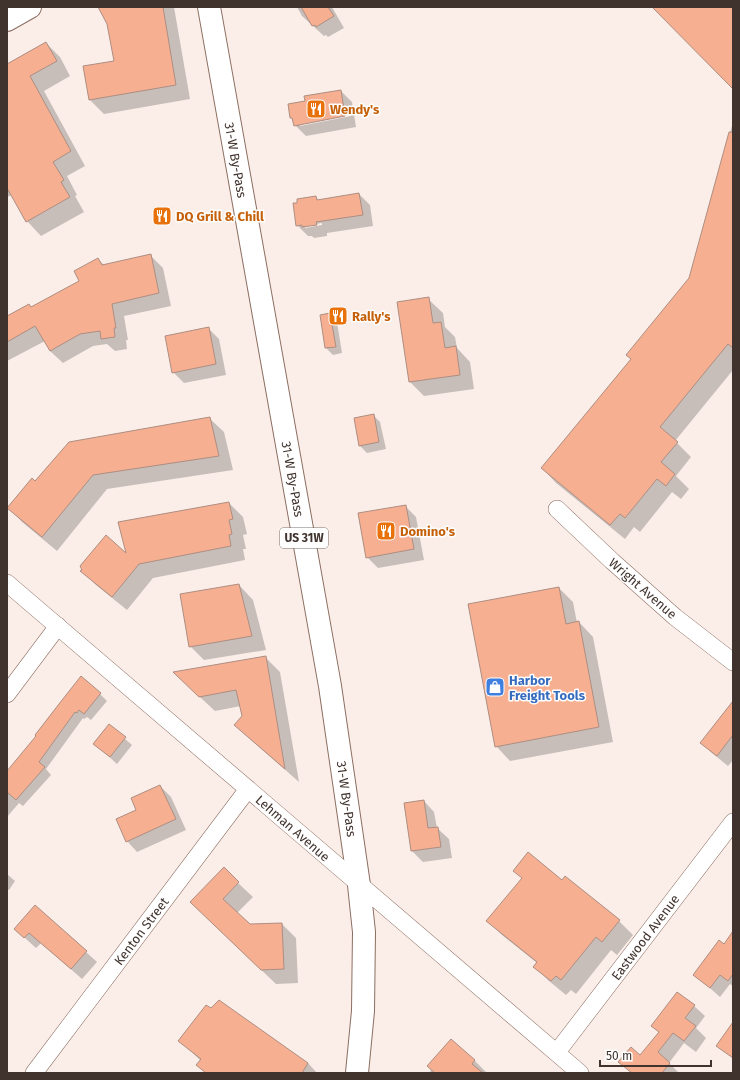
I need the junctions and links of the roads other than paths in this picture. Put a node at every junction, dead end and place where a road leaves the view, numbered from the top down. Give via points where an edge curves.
1 (30, 7) edge
2 (209, 7) edge
3 (7, 20) edge
4 (557, 510) dead end
5 (7, 583) edge
6 (58, 626) junction
7 (733, 662) edge
8 (7, 694) edge
9 (248, 789) junction
10 (733, 822) edge
11 (359, 885) junction
12 (556, 1052) junction
13 (34, 1073) edge
14 (357, 1073) edge
15 (580, 1073) edge

1 - 3 main road
2 - 11 main road, 31-W By-Pass / US 31W via 330,686
4 - 7 street, Wright Avenue via 675,617
5 - 6 street, Lehman Avenue
6 - 8 street
6 - 9 street, Lehman Avenue
9 - 11 street, Lehman Avenue
9 - 13 street, Kenton Street
10 - 12 street, Eastwood Avenue
11 - 12 street, Lehman Avenue
11 - 14 main road, 31-W By-Pass / US 31W via 364,932 363,1011
12 - 15 street, Lehman Avenue

